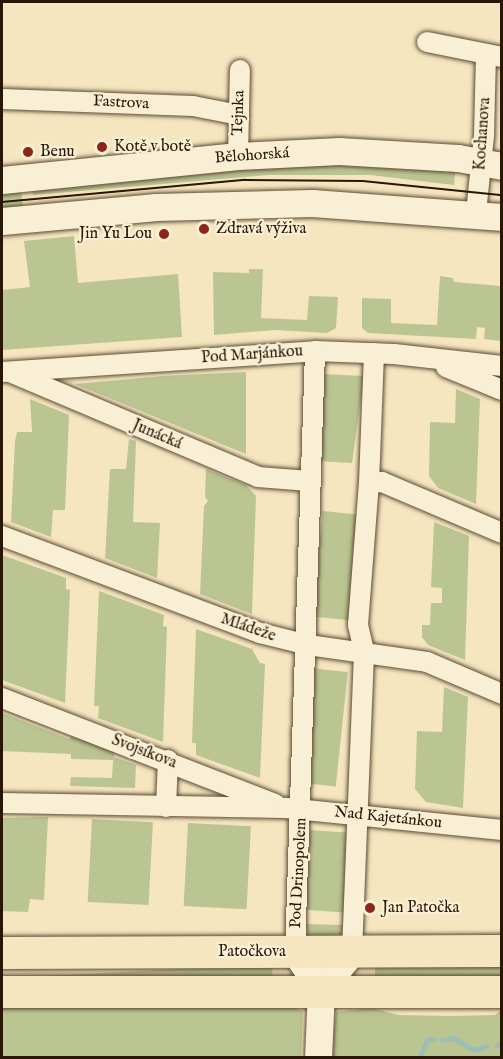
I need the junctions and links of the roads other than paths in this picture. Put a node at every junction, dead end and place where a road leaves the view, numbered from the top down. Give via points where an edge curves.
1 (427, 42) dead end
2 (494, 56) edge
3 (240, 70) dead end
4 (2, 99) edge
5 (239, 115) junction
6 (238, 156) junction
7 (491, 163) edge
8 (2, 180) edge
9 (489, 215) edge
10 (2, 221) edge
11 (315, 351) junction
12 (374, 353) junction
13 (429, 360) junction
14 (501, 366) edge
15 (5, 371) edge
16 (501, 390) edge
17 (309, 481) junction
18 (369, 483) junction
19 (501, 533) edge
20 (2, 536) edge
21 (308, 645) junction
22 (364, 651) junction
23 (501, 694) edge
24 (2, 698) edge
25 (168, 760) junction
26 (2, 803) edge
27 (166, 807) junction
28 (294, 809) junction
29 (360, 814) junction
30 (501, 830) edge
31 (295, 951) junction
32 (501, 951) edge
33 (352, 952) junction
34 (2, 953) edge
35 (321, 990) junction
36 (2, 992) edge
37 (501, 992) edge
38 (318, 1058) edge

1 - 2 street
2 - 7 street, Kochanova
3 - 5 street, Tejnka
4 - 5 street, Fastrova via 193,106
5 - 6 street, Tejnka
6 - 7 street, Bělohorská via 339,151
6 - 8 street, Bělohorská
7 - 9 street, Kochanova
9 - 10 street via 363,204 246,203
11 - 12 street, Pod Marjánkou
11 - 15 street, Pod Marjánkou
11 - 17 street, Pod Drinopolem
12 - 13 street, Pod Marjánkou
12 - 18 street
13 - 14 street, Pod Marjánkou
13 - 16 street
15 - 17 street, Junácká via 258,477
17 - 21 street, Pod Drinopolem
18 - 19 street via 382,482
18 - 22 street via 358,625
20 - 21 street, Mládeže via 260,633
21 - 22 street, Mládeže
21 - 28 street, Pod Drinopolem
22 - 23 street, Mládeže via 427,662
22 - 29 street
24 - 25 street, Svojsíkova
25 - 27 street
25 - 28 street, Svojsíkova
26 - 27 street, Nad Kajetánkou
27 - 28 street, Nad Kajetánkou
28 - 29 street, Nad Kajetánkou
28 - 31 street, Pod Drinopolem
29 - 30 street, Nad Kajetánkou
29 - 33 street
31 - 33 main road, Patočkova
31 - 34 main road, Patočkova
31 - 35 street, Pod Drinopolem
32 - 33 main road, Patočkova
33 - 35 street
35 - 36 main road
35 - 37 main road
35 - 38 street

